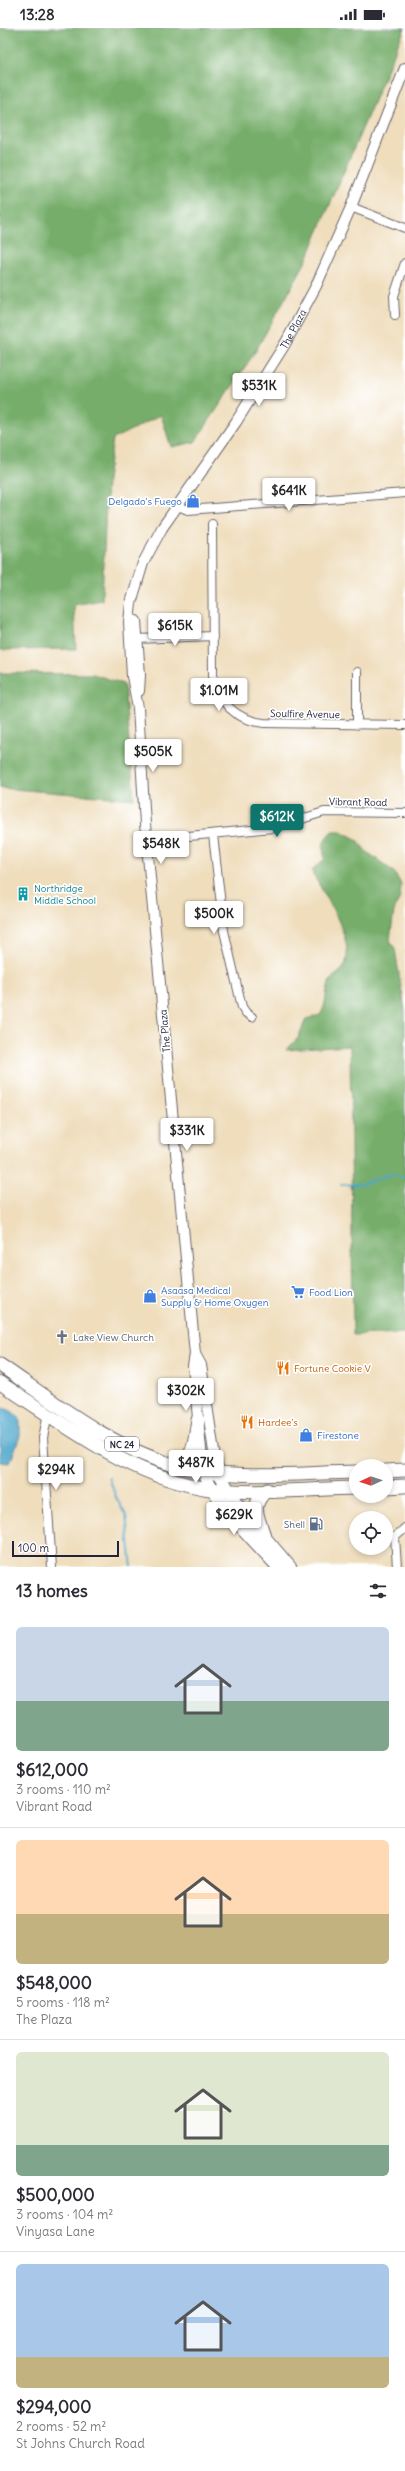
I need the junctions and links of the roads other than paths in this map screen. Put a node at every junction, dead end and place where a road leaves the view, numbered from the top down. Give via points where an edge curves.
1 (405, 68) edge
2 (351, 207) junction
3 (405, 228) edge
4 (405, 263) edge
5 (395, 315) dead end
6 (405, 493) edge
7 (178, 506) junction
8 (212, 524) dead end
9 (135, 592) junction
10 (213, 636) junction
11 (136, 639) junction
12 (358, 672) dead end
13 (138, 708) junction
14 (357, 725) junction
15 (405, 725) edge
16 (405, 813) edge
17 (213, 835) junction
18 (147, 840) junction
19 (252, 1017) dead end
20 (195, 1354) junction
21 (0, 1366) edge
22 (0, 1383) edge
23 (48, 1413) junction
24 (198, 1420) junction
25 (175, 1465) junction
26 (203, 1470) junction
27 (405, 1470) edge
28 (393, 1471) edge
29 (219, 1472) junction
30 (349, 1472) edge
31 (405, 1486) edge
32 (393, 1487) edge
33 (349, 1488) edge
34 (211, 1489) junction
35 (227, 1490) junction
36 (267, 1490) junction
37 (405, 1528) edge
38 (264, 1536) junction
39 (52, 1567) edge
40 (278, 1567) edge
41 (290, 1567) edge
42 (396, 1567) edge

1 - 2 street, The Plaza
2 - 3 street
2 - 7 street, The Plaza via 329,260 285,344 236,422
4 - 5 street via 394,296
6 - 7 street via 188,510
7 - 9 street, The Plaza via 148,551
8 - 10 street, Soulfire Avenue
9 - 11 street, The Plaza
9 - 13 street, The Plaza via 131,603 129,639
10 - 11 street
10 - 14 street, Soulfire Avenue via 212,668 216,687 225,704 240,716 264,723
11 - 13 street, The Plaza via 140,675
12 - 14 street
13 - 18 street, The Plaza
14 - 15 street, Soulfire Avenue
16 - 17 street, Vibrant Road via 324,812 274,828
17 - 18 street, Vibrant Road
17 - 19 street via 224,931 242,1007
18 - 20 street, The Plaza
20 - 24 street, The Plaza via 193,1366
20 - 29 street, The Plaza via 201,1365
21 - 25 main road, NC 24 via 120,1442
22 - 23 main road, NC 24
23 - 34 main road, NC 24 via 99,1449 129,1464 166,1478
23 - 39 street via 43,1438
24 - 25 main road via 191,1454 186,1461
24 - 26 street, The Plaza
25 - 26 main road, NC 24
26 - 29 main road, NC 24
26 - 34 main road, The Plaza
27 - 28 main road
29 - 30 main road, NC 24
29 - 35 main road, The Plaza
31 - 32 main road
33 - 36 main road, NC 24
34 - 35 main road, NC 24
34 - 40 main road, The Plaza
35 - 36 main road, NC 24
35 - 38 main road, The Plaza
36 - 38 main road via 256,1504
37 - 42 street via 395,1536
38 - 41 main road, The Plaza

